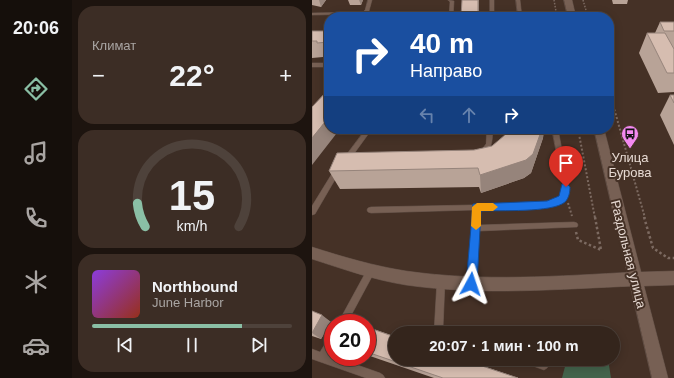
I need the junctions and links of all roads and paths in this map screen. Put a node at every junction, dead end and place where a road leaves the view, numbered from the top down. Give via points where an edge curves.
1 (370, 0) edge
2 (450, 0) edge
3 (492, 0) edge
4 (518, 0) edge
5 (554, 0) edge
6 (568, 0) edge
7 (583, 0) edge
8 (366, 12) edge
9 (451, 12) edge
10 (492, 12) edge
11 (519, 12) edge
12 (556, 12) edge
13 (571, 12) edge
14 (587, 12) edge
15 (312, 14) edge
16 (324, 14) edge
17 (312, 65) edge
18 (324, 65) edge
19 (614, 108) edge
20 (365, 134) edge
21 (490, 134) edge
22 (556, 134) edge
23 (579, 134) edge
24 (600, 134) edge
25 (351, 154) junction
26 (358, 154) edge
27 (478, 154) edge
28 (477, 207) junction
29 (371, 210) dead end
30 (312, 212) edge
31 (574, 225) dead end
32 (476, 228) junction
33 (601, 250) dead end
34 (312, 253) edge
35 (674, 258) edge
36 (371, 271) junction
37 (674, 278) edge
38 (635, 279) junction
39 (440, 281) junction
40 (471, 284) junction
41 (347, 314) edge
42 (438, 326) edge
43 (312, 354) edge
44 (324, 355) edge
45 (322, 358) junction
46 (380, 378) edge
47 (660, 378) edge

1 - 8 lane
2 - 9 lane
3 - 10 lane
4 - 11 lane
5 - 12 path
6 - 13 main road
7 - 14 path
15 - 16 lane
17 - 18 lane
19 - 35 path via 653,248 668,258
20 - 25 lane
21 - 27 lane via 486,151
22 - 28 lane via 566,187 562,199 547,205
23 - 33 path
24 - 38 main road, Раздольная улица
25 - 26 lane
25 - 30 lane via 336,172
28 - 29 lane
28 - 32 lane
31 - 32 lane
32 - 40 lane
34 - 36 main road
36 - 39 main road
36 - 41 lane
37 - 38 main road
38 - 40 main road
38 - 47 main road, Раздольная улица
39 - 40 main road
39 - 42 lane
43 - 45 lane
44 - 45 lane
45 - 46 lane

